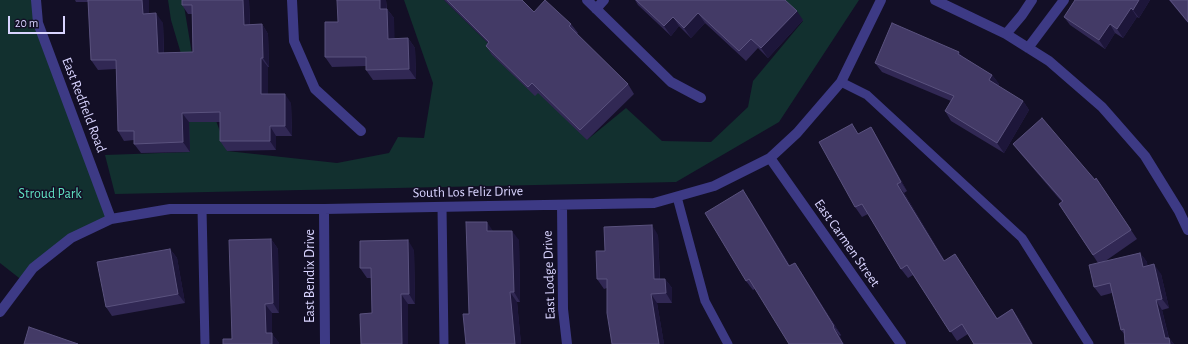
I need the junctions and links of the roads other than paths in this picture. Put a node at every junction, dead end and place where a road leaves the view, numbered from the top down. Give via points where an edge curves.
1 (36, 0) edge
2 (292, 0) edge
3 (587, 0) edge
4 (604, 0) edge
5 (881, 0) edge
6 (935, 0) edge
7 (1032, 0) edge
8 (1064, 0) edge
9 (596, 9) junction
10 (1006, 34) junction
11 (1028, 48) junction
12 (841, 82) junction
13 (701, 98) dead end
14 (361, 131) dead end
15 (770, 158) junction
16 (677, 197) junction
17 (562, 205) junction
18 (442, 207) junction
19 (202, 209) junction
20 (324, 209) junction
21 (111, 219) junction
22 (1188, 230) edge
23 (0, 312) edge
24 (205, 344) edge
25 (325, 344) edge
26 (444, 344) edge
27 (567, 344) edge
28 (728, 344) edge
29 (901, 344) edge
30 (1089, 344) edge

1 - 21 street, East Redfield Road via 38,23
2 - 14 street via 294,41 315,88
3 - 9 street
4 - 9 street
5 - 12 street, South Los Feliz Drive
6 - 10 street
7 - 10 street
8 - 11 street
9 - 13 street via 671,82
10 - 11 street
11 - 22 street via 1049,61 1102,107 1141,151
12 - 15 street, South Los Feliz Drive
12 - 30 lane via 867,95 1022,238
15 - 16 street, South Los Feliz Drive via 714,186
15 - 29 street, East Carmen Street
16 - 17 street, South Los Feliz Drive via 654,203
16 - 28 lane via 705,300
17 - 18 street, South Los Feliz Drive
17 - 27 street, East Lodge Drive via 563,309
18 - 20 street, South Los Feliz Drive
18 - 26 lane
19 - 20 street, South Los Feliz Drive
19 - 21 street, South Los Feliz Drive via 170,209
19 - 24 lane
20 - 25 street, East Bendix Drive
21 - 23 street, South Los Feliz Drive via 71,238 33,268

